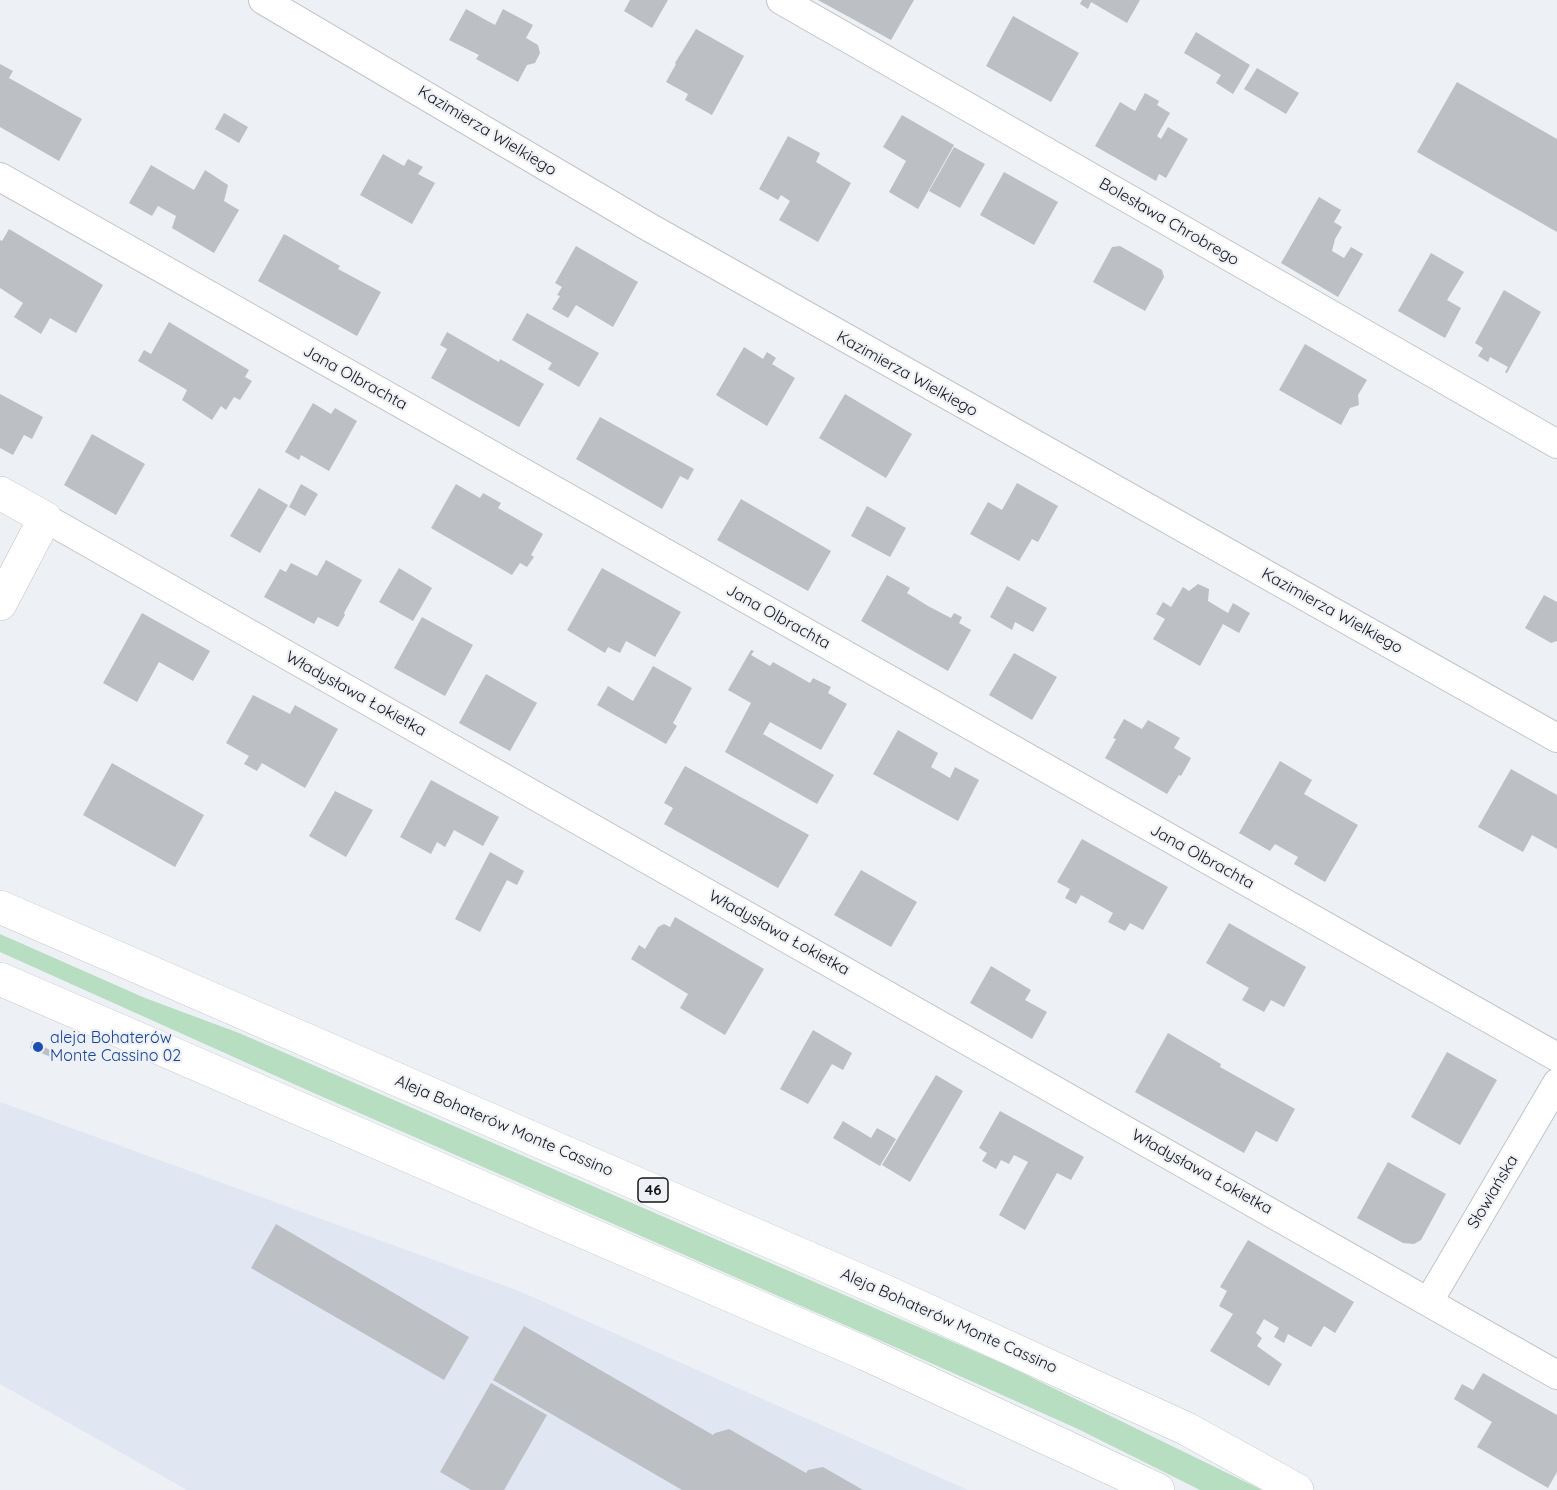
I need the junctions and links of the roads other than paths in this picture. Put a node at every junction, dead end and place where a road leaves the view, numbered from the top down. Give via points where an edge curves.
1 (263, 0) edge
2 (781, 0) edge
3 (0, 177) edge
4 (1557, 444) edge
5 (0, 493) edge
6 (45, 518) junction
7 (0, 604) edge
8 (1557, 738) edge
9 (8, 908) edge
10 (0, 979) edge
11 (1557, 1057) edge
12 (1557, 1083) edge
13 (1429, 1301) junction
14 (1557, 1375) edge
15 (1158, 1490) edge
16 (1297, 1490) edge

1 - 8 street, Kazimierza Wielkiego via 647,226
2 - 4 street, Bolesława Chrobrego
3 - 11 street, Jana Olbrachta
5 - 6 main road, Władysława Łokietka
6 - 7 main road
6 - 13 street, Władysława Łokietka
9 - 16 main road, Aleja Bohaterów Monte Cassino / 46 via 891,1294 1187,1429
10 - 15 main road via 866,1354
12 - 13 street, Słowiańska
13 - 14 street, Władysława Łokietka

